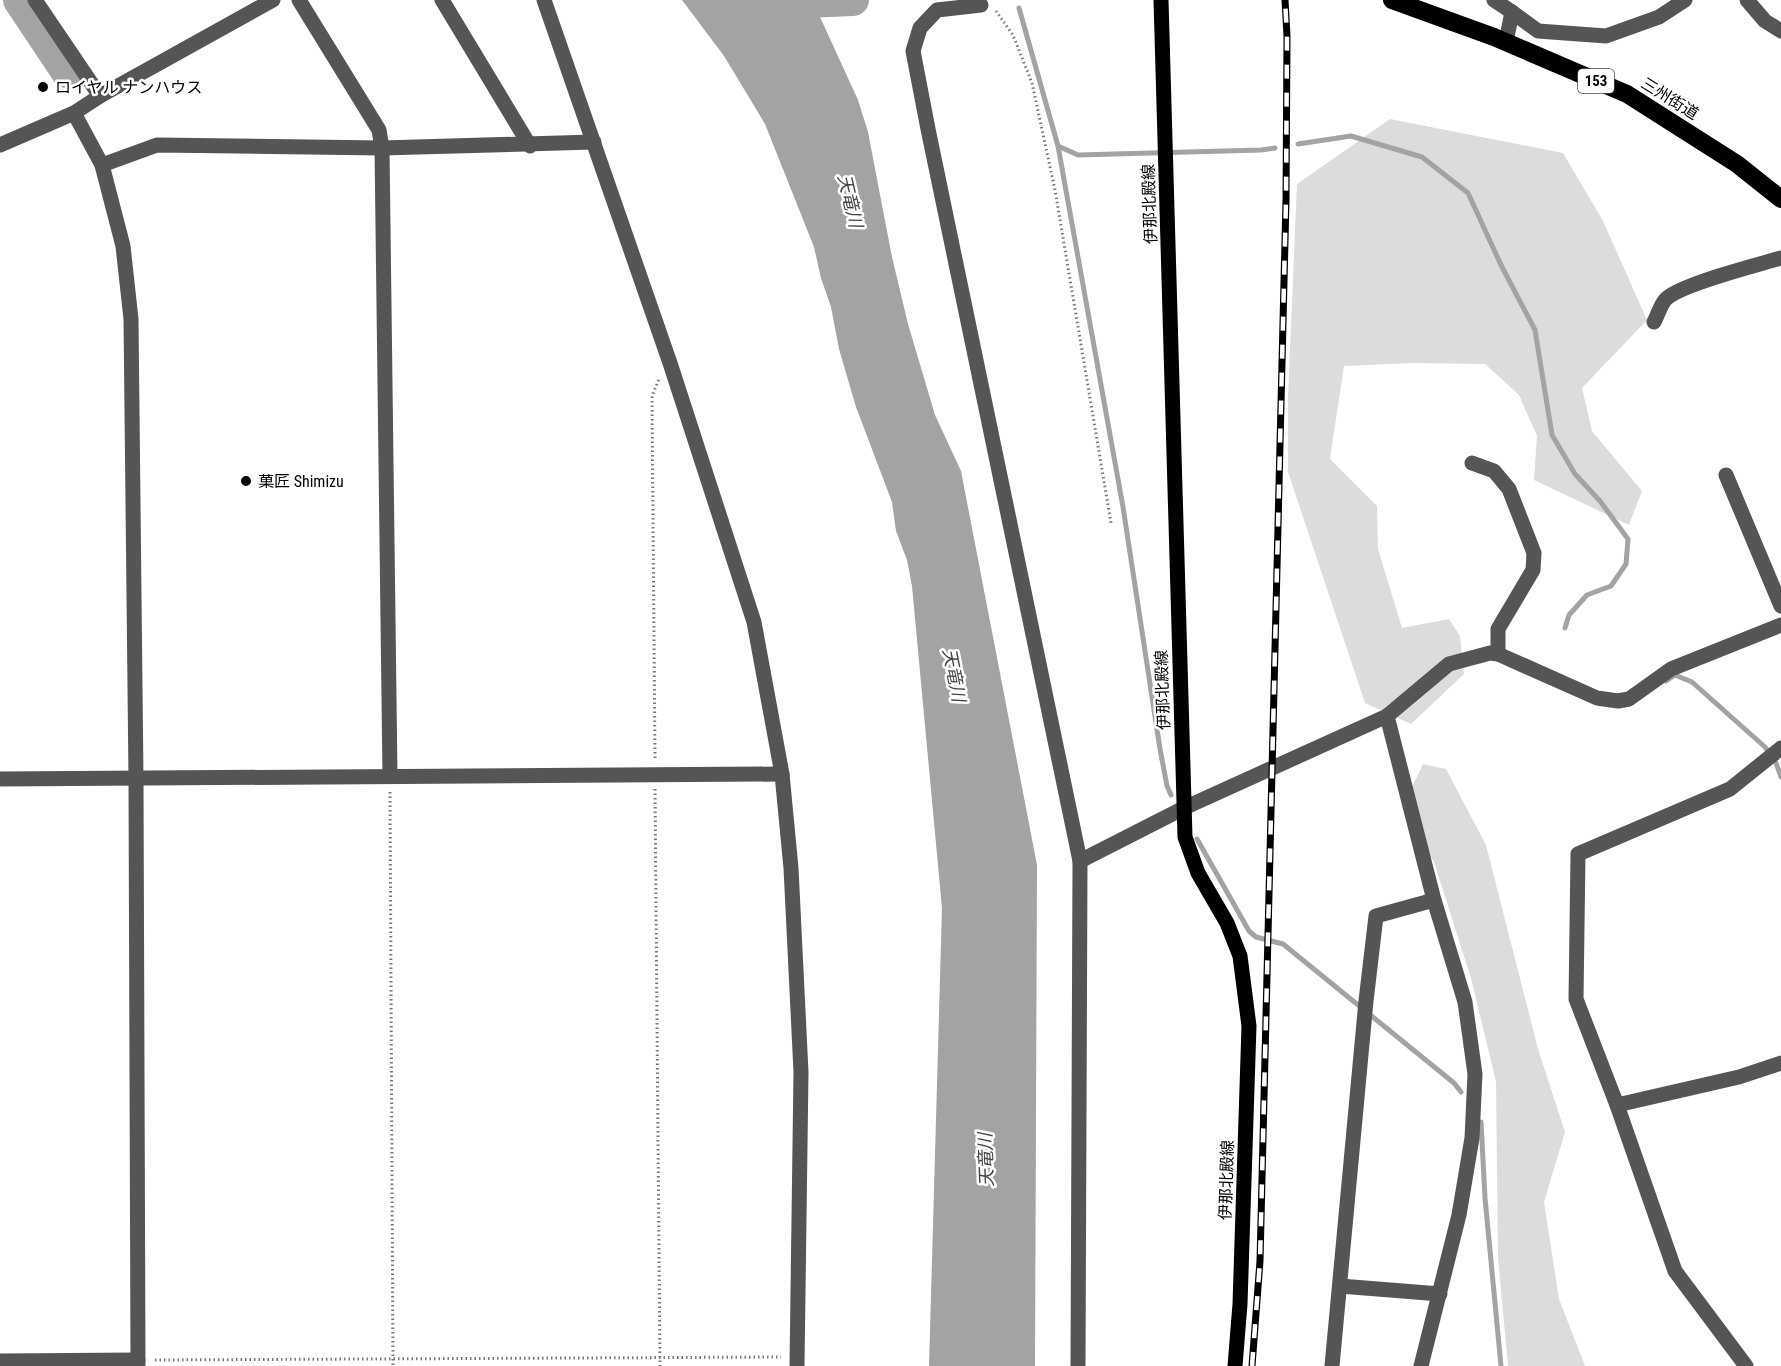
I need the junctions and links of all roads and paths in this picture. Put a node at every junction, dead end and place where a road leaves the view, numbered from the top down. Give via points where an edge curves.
1 (35, 0) edge
2 (273, 0) edge
3 (299, 0) edge
4 (442, 0) edge
5 (544, 0) edge
6 (1161, 0) edge
7 (1392, 0) edge
8 (1494, 0) edge
9 (1685, 0) edge
10 (1747, 0) edge
11 (936, 5) edge
12 (981, 5) joint
13 (1512, 12) junction
14 (1781, 30) edge
15 (1506, 42) junction
16 (100, 96) junction
17 (74, 113) junction
18 (594, 142) junction
19 (0, 145) edge
20 (530, 146) junction
21 (382, 148) junction
22 (102, 165) junction
23 (1781, 199) edge
24 (1781, 258) edge
25 (1654, 322) dead end
26 (670, 363) junction
27 (1472, 463) dead end
28 (1726, 475) dead end
29 (1111, 523) dead end
30 (1781, 606) edge
31 (1781, 625) edge
32 (1498, 654) junction
33 (1387, 716) junction
34 (1780, 749) edge
35 (655, 774) junction
36 (782, 774) junction
37 (390, 776) junction
38 (0, 779) edge
39 (136, 779) junction
40 (1184, 808) junction
41 (1080, 861) junction
42 (1434, 900) junction
43 (1781, 1063) edge
44 (1617, 1105) junction
45 (1340, 1286) junction
46 (1440, 1294) junction
47 (393, 1358) junction
48 (660, 1358) junction
49 (0, 1362) edge
50 (797, 1362) edge
51 (138, 1363) edge
52 (393, 1366) edge
53 (660, 1366) edge
54 (1078, 1366) edge
55 (1235, 1366) edge
56 (1332, 1366) edge
57 (1421, 1366) edge
58 (1746, 1366) edge

1 - 16 street
2 - 16 street
3 - 21 street via 379,130
4 - 20 street
5 - 18 street
6 - 40 main road, 伊那北殿線
7 - 15 highway, 三州街道 / 153
8 - 13 street
9 - 13 street via 1659,17 1606,36 1538,31
10 - 14 street via 1765,21
11 - 12 street
11 - 41 street via 920,28 914,51 927,129
12 - 29 path via 995,10 1013,35 1032,83 1055,190
13 - 15 street
15 - 23 highway, 三州街道 / 153 via 1627,94 1737,164
16 - 17 street
17 - 19 street
17 - 22 street
18 - 20 street
18 - 26 street
20 - 21 street
21 - 22 street via 157,145
21 - 37 street
22 - 39 street via 123,246 131,319
24 - 25 street via 1675,293 1665,300
26 - 35 path via 660,375 652,396
26 - 36 street via 754,622
27 - 32 street via 1494,471 1509,489 1534,553 1533,570 1498,629
28 - 30 street
31 - 32 street via 1671,669 1629,699 1597,698
32 - 33 street via 1490,652 1449,664
33 - 40 street
33 - 42 street
34 - 44 street via 1730,789 1578,854 1576,999
35 - 36 street
35 - 37 street
35 - 48 path
36 - 50 street via 791,868 801,1072
37 - 39 street
37 - 47 path
38 - 39 street
39 - 51 street
40 - 41 street
40 - 55 main road, 伊那北殿線 via 1185,837 1198,873 1227,923 1240,956 1249,1026
41 - 54 street
42 - 45 street via 1376,916
42 - 46 street via 1465,1002 1475,1074 1472,1138
43 - 44 street via 1739,1077
44 - 58 street via 1675,1271
45 - 46 street
45 - 56 street
46 - 57 street
47 - 48 path
47 - 51 path
47 - 52 path
48 - 50 path
48 - 53 path
49 - 51 street

